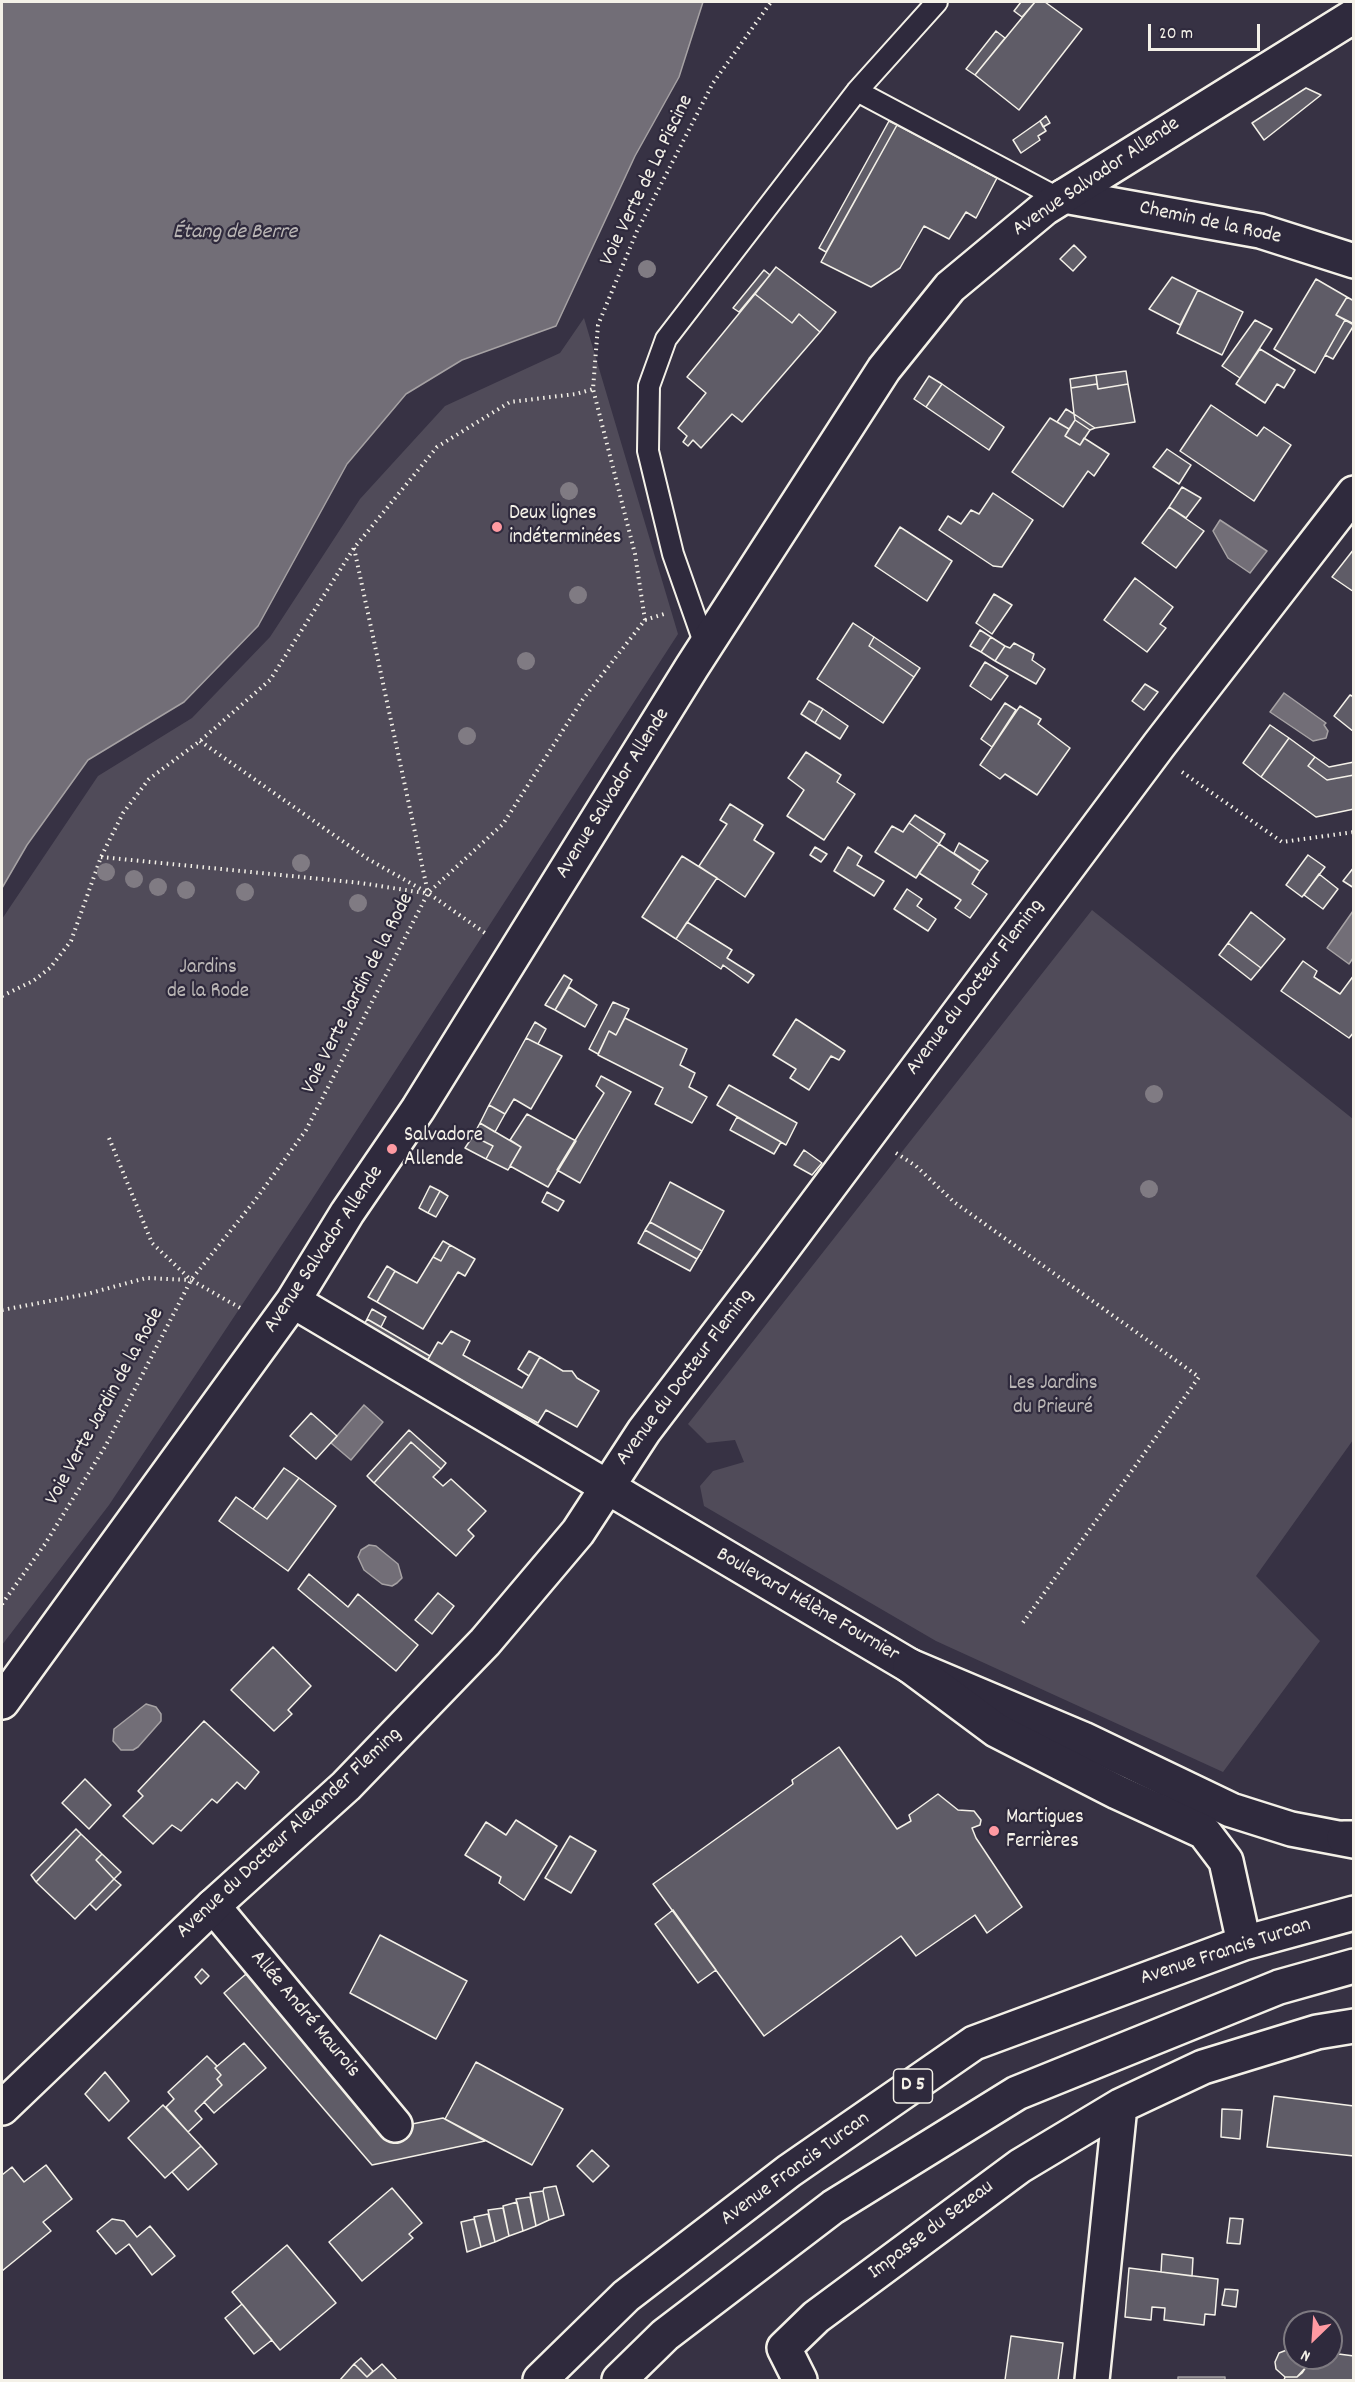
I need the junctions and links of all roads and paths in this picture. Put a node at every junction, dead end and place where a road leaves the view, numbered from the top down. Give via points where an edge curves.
1 (771, 2) edge
2 (937, 2) edge
3 (1353, 16) edge
4 (857, 91) junction
5 (1062, 197) junction
6 (1353, 261) edge
7 (592, 389) junction
8 (1353, 493) edge
9 (354, 548) junction
10 (706, 648) junction
11 (200, 741) junction
12 (1158, 745) junction
13 (1353, 832) edge
14 (100, 857) junction
15 (428, 893) junction
16 (515, 954) junction
17 (2, 996) edge
18 (868, 1134) junction
19 (109, 1137) dead end
20 (191, 1280) junction
21 (292, 1301) junction
22 (2, 1310) edge
23 (265, 1340) junction
24 (606, 1489) junction
25 (2, 1604) edge
26 (1022, 1624) dead end
27 (910, 1666) junction
28 (2, 1702) edge
29 (1351, 1838) edge
30 (213, 1906) junction
31 (1353, 1913) edge
32 (1244, 1943) junction
33 (1353, 1966) edge
34 (1353, 2026) edge
35 (1120, 2106) junction
36 (2, 2108) edge
37 (395, 2125) dead end
38 (540, 2380) edge
39 (619, 2380) edge
40 (800, 2380) edge
41 (1092, 2380) edge

1 - 7 path, Voie Verte de La Piscine via 713,83 637,231 598,325
2 - 4 lane
3 - 5 main road, Avenue Salvador Allende
4 - 5 lane
4 - 10 lane via 666,339 649,386 648,451 673,554
5 - 6 main road, Chemin de la Rode via 1260,231
5 - 10 main road, Avenue Salvador Allende via 950,286 892,359
7 - 9 path via 510,402 437,447
7 - 15 path, Voie Verte Jardin de la Rode via 635,554 645,620 583,699 502,824
8 - 12 main road, Avenue du Docteur Fleming
9 - 11 path via 270,680
9 - 15 path
10 - 16 main road, Avenue Salvador Allende
11 - 14 path via 149,779 123,813
11 - 15 path via 368,859
12 - 13 path via 1172,765 1282,842
12 - 18 main road, Avenue du Docteur Fleming
14 - 15 path
14 - 17 path via 71,941 50,968
15 - 16 path
15 - 20 path, Voie Verte Jardin de la Rode via 306,1130
16 - 21 main road, Avenue Salvador Allende
18 - 24 main road, Avenue du Docteur Fleming via 633,1445
18 - 26 path via 916,1166 954,1202 1199,1377
19 - 20 path via 152,1243
20 - 22 path via 146,1278
20 - 23 path via 254,1316
20 - 25 path, Voie Verte Jardin de la Rode via 106,1445 45,1544
21 - 23 main road, Avenue Salvador Allende
21 - 24 main road, Boulevard Hélène Fournier
23 - 28 main road, Avenue Salvador Allende
24 - 27 main road, Boulevard Hélène Fournier
24 - 30 main road, Avenue du Docteur Alexander Fleming via 578,1532 485,1642 346,1786
27 - 29 main road, Boulevard Hélène Fournier via 1083,1738 1231,1810 1291,1829
27 - 32 main road via 996,1730 1204,1832 1229,1868
30 - 36 main road, Avenue du Docteur Alexander Fleming
30 - 37 main road, Allée André Maurois
31 - 32 main road, Avenue Francis Turcan / D 5
32 - 38 main road, Avenue Francis Turcan / D 5 via 974,2043 789,2171 626,2296
33 - 39 main road via 1279,1987 1017,2093 833,2207 665,2335
34 - 35 main road, Impasse du Sezeau via 1317,2032 1203,2067
35 - 40 main road, Impasse du Sezeau via 1020,2166 816,2318 784,2348
35 - 41 main road

